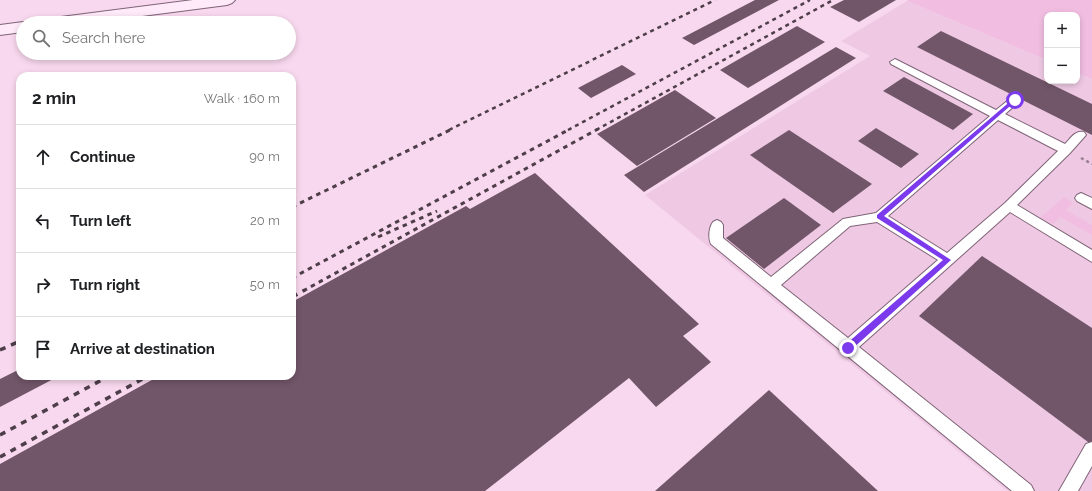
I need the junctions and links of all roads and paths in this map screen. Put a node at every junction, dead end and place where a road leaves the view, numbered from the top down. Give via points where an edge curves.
1 (227, 0) edge
2 (106, 16) edge
3 (16, 28) edge
4 (0, 30) edge
5 (894, 62) dead end
6 (1015, 100) dead end
7 (998, 116) junction
8 (1080, 135) dead end
9 (1066, 150) junction
10 (1009, 206) junction
11 (879, 217) junction
12 (718, 225) dead end
13 (1092, 257) edge
14 (948, 260) junction
15 (771, 285) junction
16 (848, 348) junction
17 (1092, 450) edge
18 (1024, 491) edge
19 (1068, 491) edge

1 - 2 main road
3 - 4 main road
5 - 7 lane
6 - 7 lane
7 - 9 lane
7 - 11 lane
8 - 9 lane
9 - 10 lane
10 - 13 lane
10 - 14 lane
11 - 14 lane
11 - 15 lane via 847,222
12 - 15 lane via 716,240
14 - 16 lane
15 - 16 lane
16 - 18 lane
17 - 19 lane

